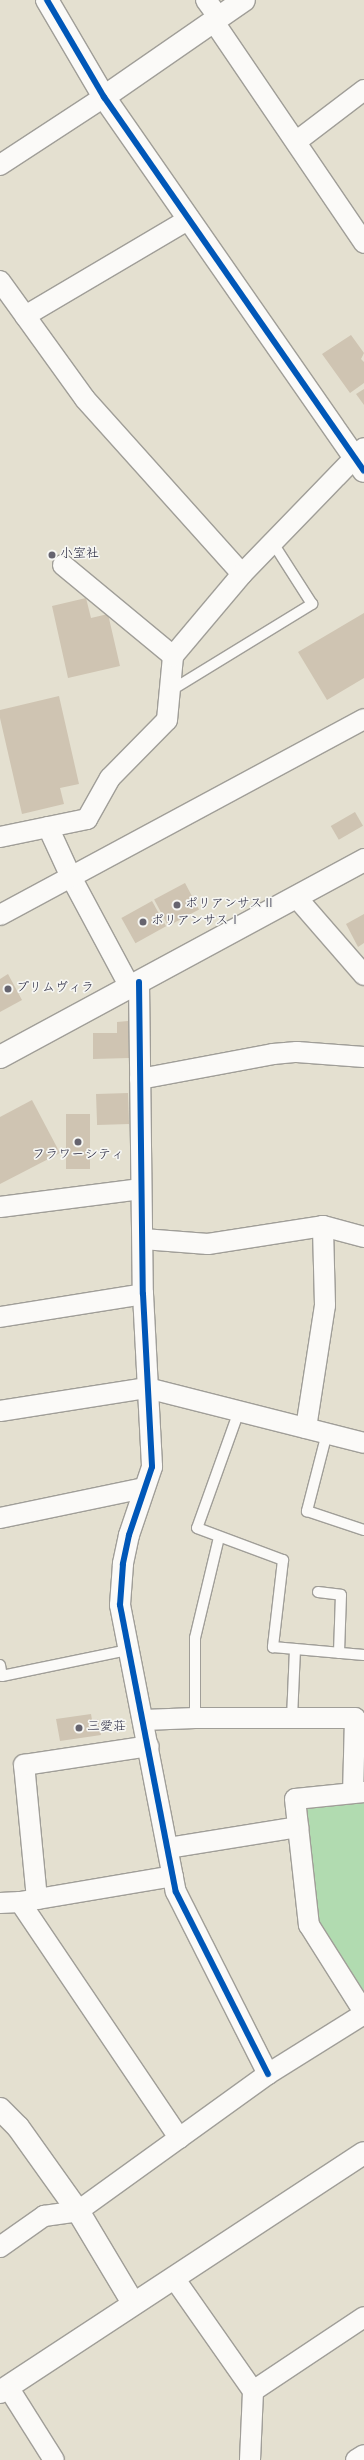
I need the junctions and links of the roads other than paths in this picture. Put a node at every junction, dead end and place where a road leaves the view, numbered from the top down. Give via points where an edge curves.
1 (47, 0) edge
2 (206, 0) edge
3 (244, 0) edge
4 (216, 20) junction
5 (364, 90) edge
6 (104, 97) junction
7 (297, 141) junction
8 (0, 165) edge
9 (189, 219) junction
10 (358, 221) edge
11 (364, 243) edge
12 (0, 283) edge
13 (25, 316) junction
14 (361, 459) edge
15 (273, 543) junction
16 (63, 565) dead end
17 (242, 574) junction
18 (173, 656) junction
19 (170, 691) junction
20 (364, 719) edge
21 (48, 827) junction
22 (0, 837) edge
23 (364, 860) edge
24 (71, 877) junction
25 (297, 898) junction
26 (0, 915) edge
27 (364, 975) edge
28 (134, 985) junction
29 (0, 1057) edge
30 (364, 1057) edge
31 (140, 1079) junction
32 (141, 1189) junction
33 (0, 1207) edge
34 (323, 1226) junction
35 (364, 1237) edge
36 (143, 1239) junction
37 (143, 1294) junction
38 (0, 1317) edge
39 (147, 1388) junction
40 (0, 1411) edge
41 (239, 1411) junction
42 (306, 1428) junction
43 (327, 1433) junction
44 (364, 1443) edge
45 (144, 1488) junction
46 (0, 1518) edge
47 (364, 1530) edge
48 (219, 1537) junction
49 (318, 1592) dead end
50 (295, 1649) junction
51 (128, 1650) junction
52 (339, 1652) junction
53 (364, 1655) edge
54 (0, 1665) edge
55 (195, 1718) junction
56 (292, 1718) junction
57 (144, 1720) junction
58 (149, 1746) junction
59 (359, 1792) edge
60 (298, 1827) junction
61 (168, 1848) junction
62 (173, 1876) junction
63 (28, 1900) junction
64 (0, 1903) edge
65 (364, 2013) edge
66 (268, 2074) junction
67 (0, 2109) edge
68 (179, 2138) junction
69 (364, 2153) edge
70 (78, 2211) junction
71 (0, 2247) edge
72 (174, 2278) junction
73 (133, 2303) junction
74 (364, 2317) edge
75 (4, 2389) edge
76 (253, 2391) junction
77 (364, 2455) edge
78 (54, 2460) edge
79 (250, 2460) edge
80 (356, 2460) edge

1 - 6 street
2 - 4 street
3 - 4 street
4 - 6 street
4 - 7 street
5 - 7 street
6 - 8 street
6 - 9 street
7 - 10 street
9 - 13 street
9 - 14 street
10 - 11 street
12 - 13 street
13 - 17 street via 85,399
14 - 15 street
15 - 17 street
15 - 19 lane via 312,604
16 - 18 street
17 - 18 street
18 - 19 street
19 - 21 street via 167,720 110,778 88,819
20 - 24 street
21 - 22 street
21 - 24 street
23 - 25 street
24 - 26 street
24 - 28 street
25 - 27 street
25 - 28 street
28 - 29 street
28 - 31 street
30 - 31 street via 297,1052 273,1054
31 - 32 street
32 - 33 street
32 - 36 street
34 - 35 street
34 - 36 street via 208,1244
34 - 42 street via 325,1305
36 - 37 street
37 - 38 street
37 - 39 street
39 - 40 street
39 - 41 street
39 - 45 street via 152,1467
41 - 42 street
41 - 48 lane via 197,1528
42 - 43 street
43 - 44 street
43 - 47 lane via 306,1511
45 - 46 street
45 - 51 street via 129,1535 120,1591 122,1621
48 - 50 lane via 283,1560 273,1647
48 - 55 lane via 194,1638
49 - 52 lane via 341,1595
50 - 52 lane
50 - 56 lane
51 - 54 lane via 2,1676
51 - 57 street
52 - 53 lane
55 - 56 street
55 - 57 street
56 - 59 street via 355,1718
57 - 58 street
58 - 61 street
58 - 63 street via 24,1765
59 - 60 street via 295,1799
60 - 61 street
60 - 65 street via 309,1925
61 - 62 street
62 - 63 street
62 - 66 street via 176,1892
63 - 64 street
63 - 68 street
65 - 66 street
66 - 68 street
67 - 70 street via 18,2127
68 - 70 street
69 - 72 street
70 - 71 street via 44,2216
70 - 73 street
72 - 73 street
72 - 76 street
73 - 75 street
74 - 76 street
75 - 78 street
76 - 79 street
77 - 80 street

